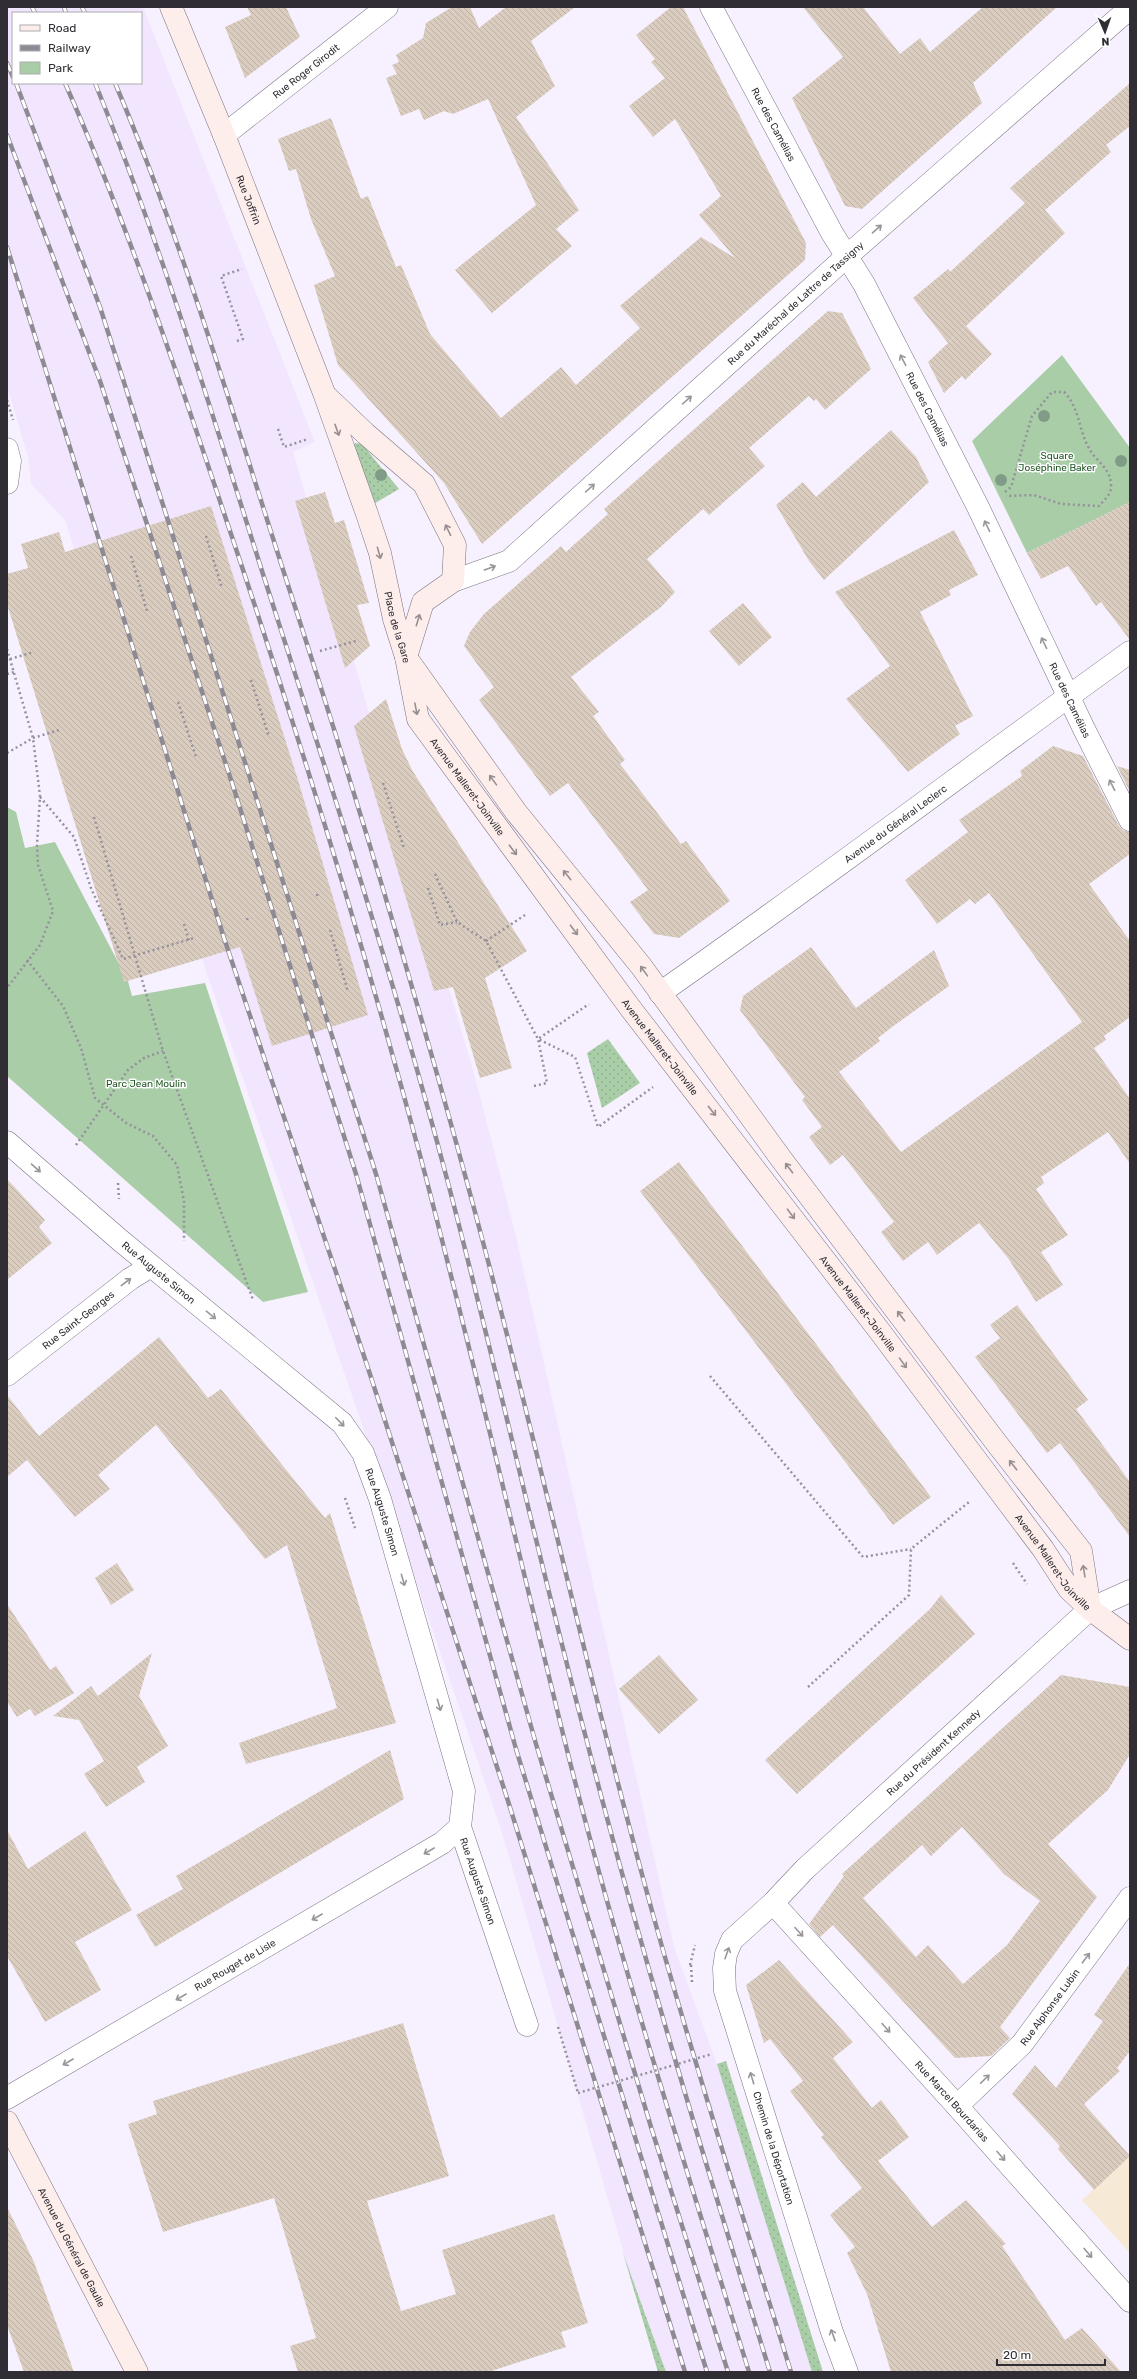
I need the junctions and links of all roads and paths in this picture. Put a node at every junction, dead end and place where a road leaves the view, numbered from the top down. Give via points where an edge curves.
1 (172, 7) edge
2 (387, 7) edge
3 (711, 7) edge
4 (1130, 8) edge
5 (224, 135) junction
6 (846, 257) junction
7 (245, 276) dead end
8 (237, 341) dead end
9 (324, 393) junction
10 (278, 429) dead end
11 (305, 432) dead end
12 (312, 438) dead end
13 (307, 439) junction
14 (7, 449) edge
15 (7, 483) edge
16 (999, 496) joint
17 (206, 536) dead end
18 (131, 556) dead end
19 (453, 581) junction
20 (222, 588) dead end
21 (147, 611) dead end
22 (356, 641) dead end
23 (7, 648) edge
24 (320, 651) dead end
25 (34, 652) dead end
26 (1130, 652) edge
27 (406, 657) junction
28 (10, 659) junction
29 (14, 672) junction
30 (7, 674) edge
31 (251, 680) dead end
32 (1068, 695) junction
33 (178, 702) dead end
34 (58, 730) dead end
35 (269, 737) dead end
36 (34, 738) junction
37 (7, 753) edge
38 (196, 757) dead end
39 (384, 783) dead end
40 (40, 796) junction
41 (94, 817) dead end
42 (1130, 820) edge
43 (404, 848) dead end
44 (435, 874) dead end
45 (428, 888) dead end
46 (317, 894) dead end
47 (318, 899) dead end
48 (550, 899) junction
49 (247, 918) dead end
50 (457, 922) junction
51 (248, 923) dead end
52 (184, 924) dead end
53 (330, 930) dead end
54 (194, 938) dead end
55 (189, 940) junction
56 (486, 941) junction
57 (136, 956) junction
58 (27, 960) junction
59 (7, 988) edge
60 (348, 992) dead end
61 (660, 993) junction
62 (595, 1000) dead end
63 (538, 1039) junction
64 (163, 1051) junction
65 (655, 1085) dead end
66 (534, 1086) dead end
67 (103, 1104) junction
68 (7, 1142) edge
69 (76, 1145) dead end
70 (184, 1241) dead end
71 (151, 1266) junction
72 (253, 1300) dead end
73 (7, 1375) edge
74 (710, 1376) dead end
75 (343, 1491) dead end
76 (971, 1500) dead end
77 (357, 1536) dead end
78 (911, 1549) junction
79 (1130, 1590) edge
80 (1090, 1609) junction
81 (1130, 1639) edge
82 (808, 1688) dead end
83 (460, 1827) junction
84 (1130, 1898) edge
85 (773, 1903) junction
86 (747, 1927) joint
87 (527, 2025) dead end
88 (558, 2027) dead end
89 (712, 2054) dead end
90 (7, 2098) edge
91 (957, 2106) junction
92 (7, 2122) edge
93 (1130, 2301) edge
94 (137, 2372) edge
95 (847, 2372) edge

1 - 5 street, Rue Joffrin
2 - 5 street, Rue Roger Girodit
3 - 6 street, Rue des Camélias
6 -> 4 street, Rue du Maréchal de Lattre de Tassigny
5 - 9 street, Rue Joffrin
19 -> 6 street, Rue du Maréchal de Lattre de Tassigny via 509,561
32 -> 6 street, Rue des Camélias via 975,500 864,284
7 - 8 path via 242,268 221,276 243,339
19 -> 9 street via 455,545 424,484 366,434
9 -> 27 street, Place de la Gare via 380,553 394,619
10 - 13 path via 284,447
11 - 13 path
12 - 13 path
14 - 15 street via 10,461
16 - 16 path via 1034,495 1061,504 1099,506 1111,491 1112,484 1106,467 1090,451 1081,432 1073,401 1064,392 1052,392 1032,416 1011,487
17 - 20 path
18 - 21 path
27 -> 19 street, Place de la Gare via 423,602
22 - 24 path
23 - 28 path
25 - 28 path
26 - 32 street, Avenue du Général Leclerc
27 -> 48 street, Avenue Malleret-Joinville via 418,719
61 -> 27 street, Avenue Malleret-Joinville via 619,938 516,812
28 - 29 path
29 - 30 path
29 - 36 path
31 - 35 path
42 -> 32 street, Rue des Camélias
32 - 61 street, Avenue du Général Leclerc via 816,882
33 - 38 path
34 - 36 path
36 - 37 path
36 - 40 path
39 - 43 path
40 - 57 path via 74,836 91,888 124,959
40 - 58 path via 38,865 53,912 40,945
41 - 57 path
44 - 50 path
45 - 50 path via 440,925
46 - 47 path
48 - 56 path
48 -> 80 street, Avenue Malleret-Joinville via 878,1329 1043,1549 1069,1589
49 - 51 path
50 - 56 path
52 - 55 path
53 - 60 path
54 - 55 path
55 - 57 path
56 - 63 path
57 - 64 path
58 - 59 path
58 - 67 path via 63,1006 81,1048 95,1098
80 -> 61 street, Avenue Malleret-Joinville via 1081,1551 782,1160
62 - 63 path
63 - 65 path via 575,1057 598,1127
63 - 66 path via 547,1084
64 - 67 path via 144,1058 128,1070
64 - 72 path
67 - 69 path
67 - 70 path via 126,1123 153,1136 176,1165 184,1201
68 -> 71 street, Rue Auguste Simon
73 -> 71 street, Rue Saint-Georges via 130,1279
71 -> 83 street, Rue Auguste Simon via 342,1423 363,1453 380,1500 464,1791
74 - 78 path via 863,1557
75 - 77 path
76 - 78 path
78 - 82 path via 909,1595
79 - 80 street, Rue du Président Kennedy
80 - 81 street
80 - 85 street, Rue du Président Kennedy via 805,1869
83 - 87 street, Rue Auguste Simon
83 -> 90 street, Rue Rouget de Lisle via 442,1843
91 -> 84 street, Rue Alphonse Lubin via 1022,2044
85 - 86 street, Rue du Président Kennedy
85 -> 91 street, Rue Marcel Bourdarias
95 -> 86 street, Chemin de la Déportation via 832,2332 725,1991 723,1982 726,1954 732,1940
88 - 89 path, bridge via 578,2093
91 -> 93 street, Rue Marcel Bourdarias
92 - 94 street, Avenue du Général de Gaulle

